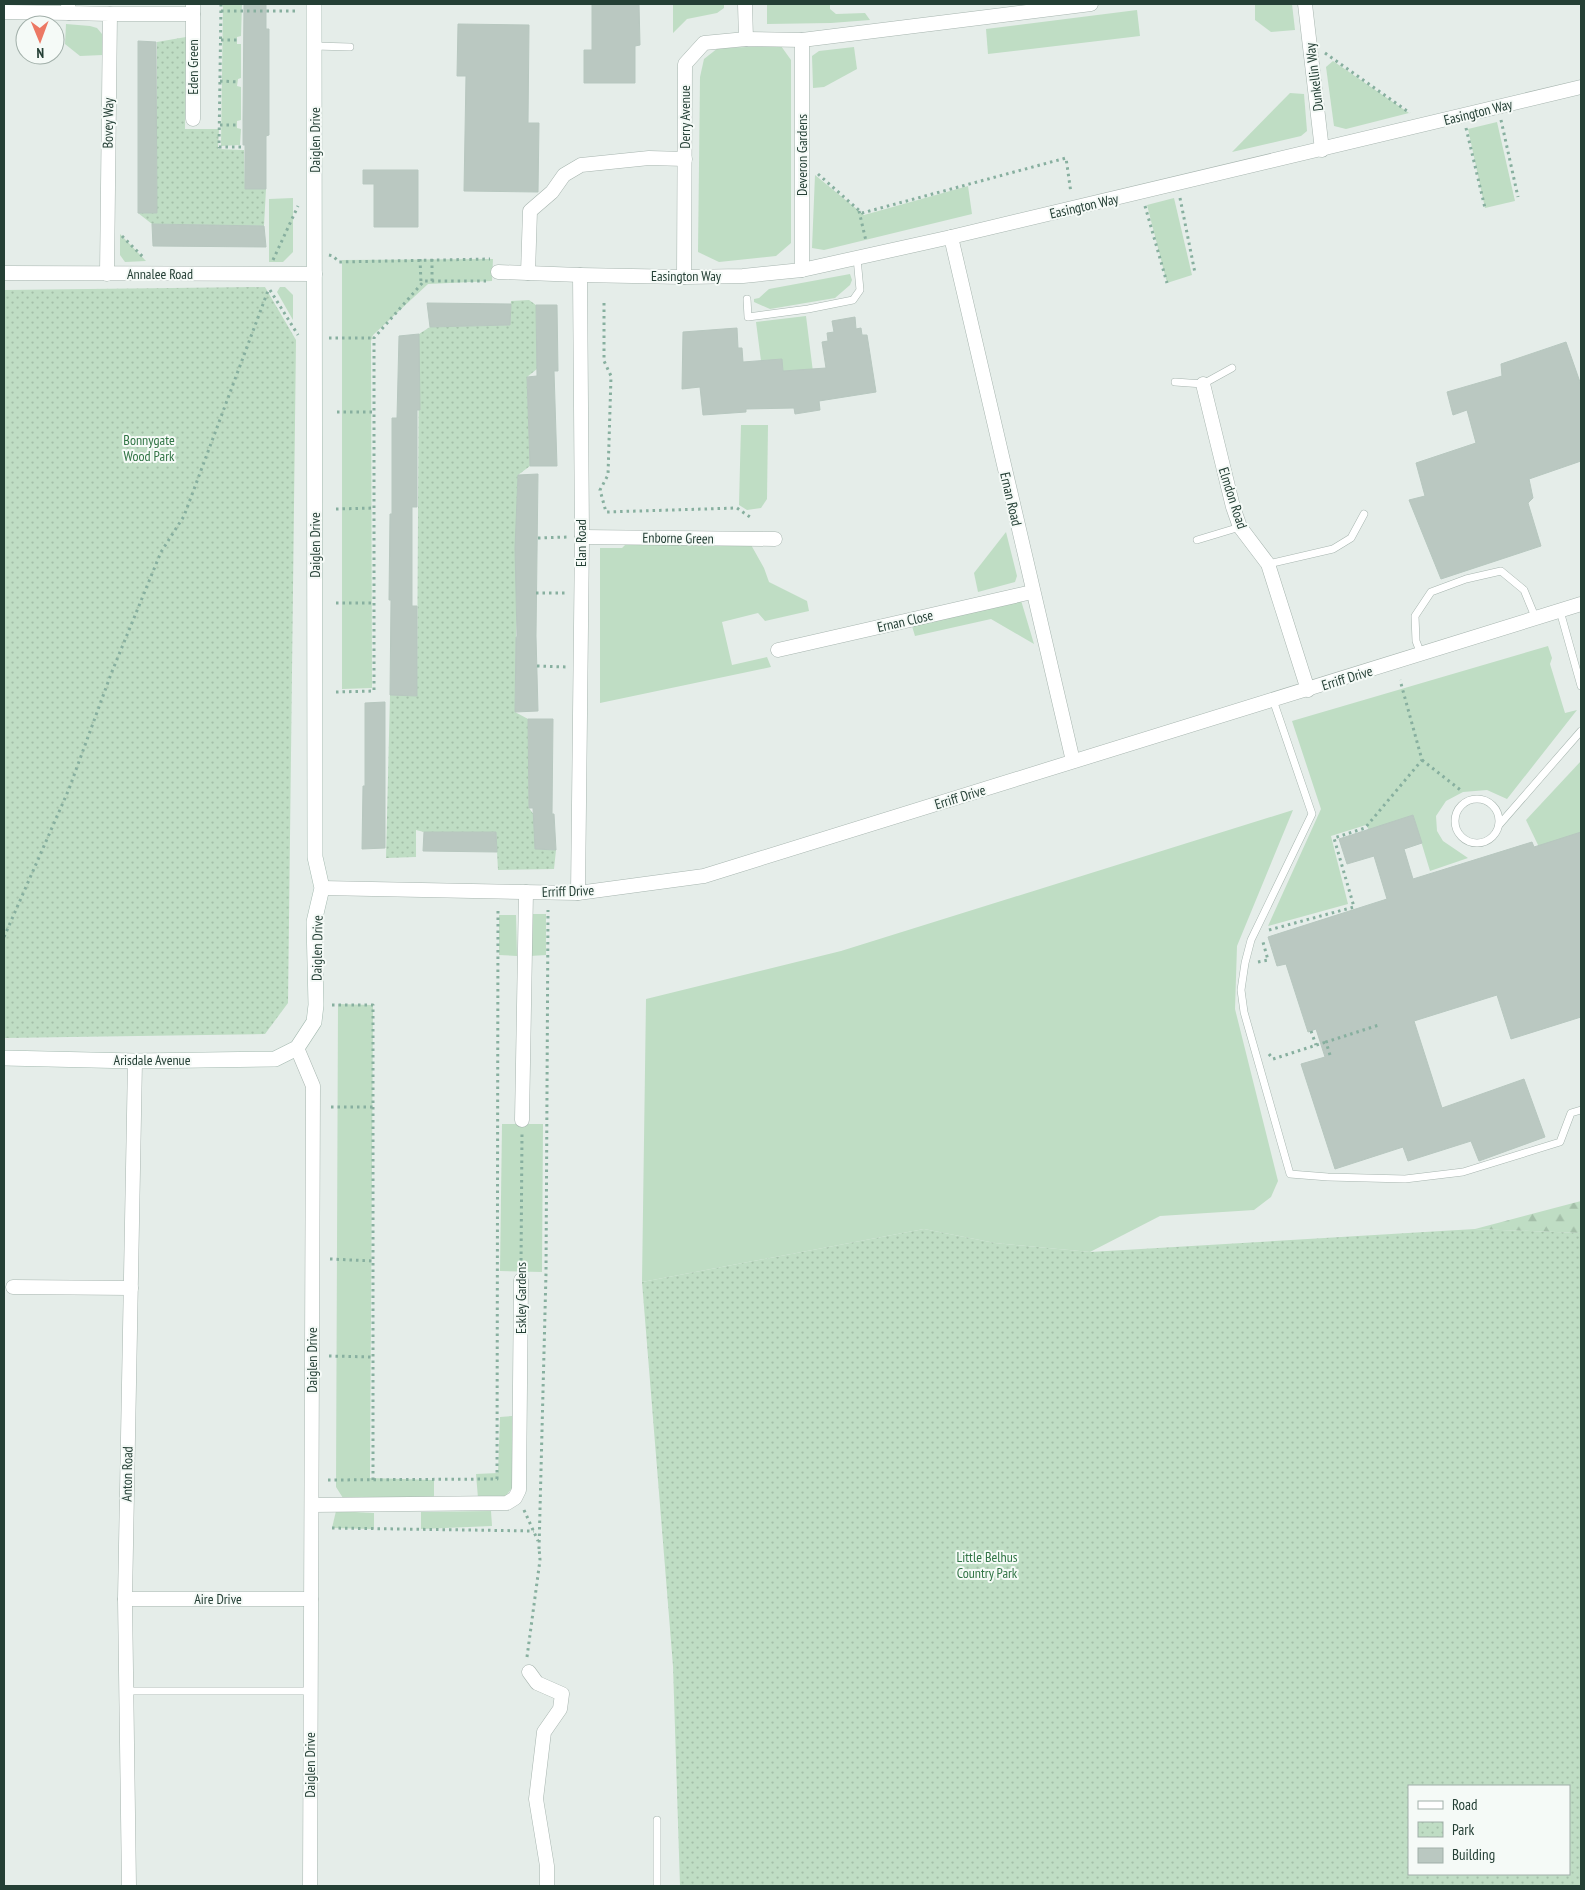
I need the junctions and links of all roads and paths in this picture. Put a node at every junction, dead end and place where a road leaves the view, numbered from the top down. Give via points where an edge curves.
1 (222, 4) edge
2 (314, 4) edge
3 (745, 4) edge
4 (1091, 4) edge
5 (1305, 4) edge
6 (68, 8) edge
7 (1016, 8) edge
8 (193, 9) edge
9 (221, 11) junction
10 (296, 11) dead end
11 (4, 12) edge
12 (110, 14) junction
13 (221, 40) junction
14 (238, 40) dead end
15 (746, 40) junction
16 (802, 40) junction
17 (315, 46) junction
18 (350, 47) dead end
19 (1321, 50) dead end
20 (220, 81) junction
21 (238, 82) dead end
22 (1581, 87) edge
23 (1417, 117) dead end
24 (1501, 118) dead end
25 (193, 119) dead end
26 (220, 125) junction
27 (237, 125) dead end
28 (1465, 126) dead end
29 (243, 147) dead end
30 (1322, 150) junction
31 (685, 159) junction
32 (816, 173) dead end
33 (1179, 192) dead end
34 (1071, 196) dead end
35 (1518, 197) dead end
36 (1143, 200) dead end
37 (299, 204) dead end
38 (1485, 208) dead end
39 (859, 210) junction
40 (116, 230) dead end
41 (951, 237) junction
42 (867, 244) dead end
43 (315, 255) junction
44 (857, 258) junction
45 (146, 259) dead end
46 (420, 259) junction
47 (432, 259) junction
48 (493, 259) dead end
49 (271, 265) dead end
50 (802, 270) junction
51 (4, 273) edge
52 (528, 273) junction
53 (1195, 273) dead end
54 (107, 274) junction
55 (316, 274) junction
56 (580, 275) junction
57 (495, 277) joint
58 (684, 277) junction
59 (432, 282) junction
60 (1166, 282) dead end
61 (422, 284) junction
62 (269, 289) dead end
63 (747, 299) dead end
64 (604, 304) dead end
65 (337, 338) dead end
66 (374, 338) junction
67 (1232, 368) dead end
68 (1175, 382) dead end
69 (1203, 384) junction
70 (337, 412) dead end
71 (374, 412) junction
72 (374, 508) junction
73 (336, 510) dead end
74 (1364, 514) dead end
75 (750, 517) dead end
76 (1240, 527) junction
77 (582, 537) junction
78 (538, 538) dead end
79 (775, 539) dead end
80 (1197, 540) dead end
81 (1268, 564) junction
82 (1032, 592) junction
83 (536, 593) dead end
84 (581, 593) junction
85 (336, 603) dead end
86 (374, 603) junction
87 (1581, 604) edge
88 (1560, 611) junction
89 (1536, 619) junction
90 (778, 650) dead end
91 (1421, 654) junction
92 (537, 666) dead end
93 (580, 667) junction
94 (1400, 680) dead end
95 (1581, 686) edge
96 (1308, 690) junction
97 (336, 692) dead end
98 (1273, 700) junction
99 (1581, 731) edge
100 (1422, 760) junction
101 (1073, 761) junction
102 (1463, 792) dead end
103 (1499, 825) junction
104 (322, 888) junction
105 (526, 892) junction
106 (578, 892) junction
107 (498, 909) dead end
108 (548, 910) dead end
109 (4, 937) edge
110 (1245, 964) junction
111 (332, 1005) dead end
112 (1379, 1025) dead end
113 (1311, 1031) dead end
114 (1326, 1042) junction
115 (1267, 1045) dead end
116 (1316, 1045) junction
117 (297, 1048) junction
118 (1330, 1055) dead end
119 (4, 1058) edge
120 (135, 1061) junction
121 (373, 1106) junction
122 (331, 1107) dead end
123 (1581, 1110) edge
124 (522, 1120) joint
125 (330, 1260) dead end
126 (373, 1261) junction
127 (521, 1280) joint
128 (9, 1287) edge
129 (131, 1288) junction
130 (329, 1356) dead end
131 (373, 1357) junction
132 (328, 1480) dead end
133 (373, 1480) junction
134 (515, 1498) junction
135 (312, 1505) junction
136 (332, 1528) dead end
137 (534, 1531) junction
138 (539, 1549) junction
139 (125, 1599) junction
140 (312, 1599) junction
141 (530, 1672) joint
142 (126, 1691) junction
143 (311, 1691) junction
144 (656, 1820) dead end
145 (130, 1886) edge
146 (310, 1886) edge
147 (547, 1886) edge
148 (657, 1886) edge

1 - 9 path
2 - 17 street, Daiglen Drive
3 - 15 street
4 - 7 street
5 - 30 street, Dunkellin Way
6 - 11 street
6 - 12 street
7 - 16 street
8 - 12 street, Eden Green
8 - 25 street, Eden Green
9 - 10 path
9 - 13 path
12 - 54 street, Bovey Way
13 - 14 path
13 - 20 path
15 - 16 street
15 - 31 street, Derry Avenue via 704,43 685,64
16 - 50 street, Deveron Gardens
17 - 18 lane
17 - 43 street, Daiglen Drive
19 - 23 path
20 - 21 path
20 - 26 path
22 - 30 street, Easington Way
24 - 35 path
26 - 27 path
26 - 29 path via 219,147
28 - 38 path
30 - 41 street, Easington Way
31 - 52 street via 649,158 581,165 564,175 552,192 530,211
31 - 58 street, Derry Avenue
32 - 39 path
33 - 53 path
34 - 39 path via 1066,158 862,213
36 - 60 path
37 - 49 path
39 - 42 path
40 - 45 path
41 - 44 street, Easington Way
41 - 82 street, Ernan Road
43 - 46 path via 333,256 339,262
43 - 55 street, Daiglen Drive
44 - 50 street, Easington Way
44 - 63 lane via 860,290 853,300 748,316
46 - 47 path
46 - 61 path
47 - 48 path
47 - 59 path
50 - 58 street, Easington Way
51 - 54 street, Annalee Road
52 - 56 street
52 - 57 street
54 - 55 street, Annalee Road
55 - 104 street, Daiglen Drive via 315,858
56 - 58 street, Easington Way
56 - 77 street, Elan Road
57 - 59 path
59 - 61 path via 424,281
61 - 66 path
62 - 109 path via 184,516 161,552 69,789
64 - 75 path via 604,361 611,376 608,475 600,490 606,512 737,508
65 - 66 path
66 - 71 path
67 - 69 lane
68 - 69 lane
69 - 76 street, Elmdon Road via 1229,495
70 - 71 path
71 - 72 path
72 - 73 path
72 - 86 path
74 - 81 lane via 1351,538 1333,549
76 - 80 lane
76 - 81 street, Elmdon Road
77 - 78 path
77 - 79 street, Enborne Green
77 - 84 street, Elan Road
81 - 96 street, Elmdon Road
82 - 90 street, Ernan Close
82 - 101 street, Ernan Road
83 - 84 path
84 - 93 street, Elan Road
85 - 86 path
86 - 97 path via 374,691
87 - 88 street, Erriff Drive
88 - 89 street, Erriff Drive
88 - 95 lane
89 - 91 street, Erriff Drive
89 - 91 lane via 1524,590 1501,571 1466,579 1431,592 1415,616 1416,641
91 - 96 street, Erriff Drive
92 - 93 path
93 - 106 street, Elan Road
94 - 100 path
96 - 98 street, Erriff Drive
98 - 101 street, Erriff Drive
98 - 110 lane via 1312,814 1251,940
99 - 103 lane
100 - 102 path
100 - 110 path via 1365,828 1334,838 1354,907 1260,933 1268,960
101 - 106 street, Erriff Drive via 704,876
103 - 103 lane via 1492,838 1478,844 1458,833 1455,819 1461,806 1481,799 1494,806
104 - 105 street, Erriff Drive
104 - 117 street, Daiglen Drive via 314,922 314,1022
105 - 106 street, Erriff Drive
105 - 124 street
107 - 133 path via 497,1479
108 - 138 path via 546,1273
110 - 123 lane via 1241,990 1244,1012 1290,1174 1405,1179 1463,1172 1560,1142 1571,1113
111 - 121 path via 373,1004
112 - 114 path
113 - 116 path
114 - 116 path
114 - 118 path
115 - 116 path via 1272,1059
117 - 120 street, Arisdale Avenue via 274,1058
117 - 135 street, Daiglen Drive via 313,1086
119 - 120 street, Arisdale Avenue
120 - 129 street, Anton Road
121 - 122 path
121 - 126 path
124 - 127 path, Eskley Gardens
125 - 126 path
126 - 131 path
127 - 134 street, Eskley Gardens via 519,1490
128 - 129 street
129 - 139 street, Anton Road
130 - 131 path
131 - 133 path
132 - 133 path
134 - 135 street via 507,1503
134 - 137 path
135 - 140 street, Daiglen Drive
136 - 137 path
137 - 138 path
138 - 141 path via 526,1654
139 - 140 street, Aire Drive
139 - 142 street, Anton Road
140 - 143 street, Daiglen Drive
141 - 147 street via 537,1683 562,1694 560,1708 544,1732 536,1800 547,1866
142 - 143 lane
142 - 145 street, Anton Road
143 - 146 street, Daiglen Drive
144 - 148 lane

